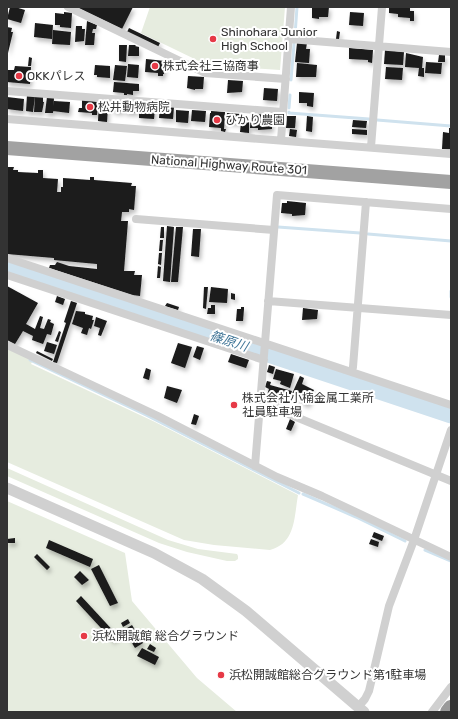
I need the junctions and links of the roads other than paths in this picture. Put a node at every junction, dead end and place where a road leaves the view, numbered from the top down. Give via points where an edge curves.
1 (68, 7) edge
2 (291, 7) edge
3 (382, 7) edge
4 (289, 39) junction
5 (379, 46) junction
6 (451, 52) edge
7 (286, 79) junction
8 (7, 91) edge
9 (283, 112) junction
10 (7, 119) edge
11 (281, 140) junction
12 (371, 147) junction
13 (7, 148) edge
14 (451, 154) edge
15 (451, 182) edge
16 (366, 202) junction
17 (451, 209) edge
18 (136, 219) dead end
19 (274, 230) junction
20 (7, 258) edge
21 (7, 275) edge
22 (268, 301) junction
23 (358, 308) junction
24 (451, 315) edge
25 (7, 345) edge
26 (265, 346) junction
27 (264, 359) junction
28 (352, 372) junction
29 (260, 404) junction
30 (451, 405) edge
31 (451, 430) edge
32 (255, 466) junction
33 (436, 475) junction
34 (451, 481) edge
35 (7, 488) edge
36 (414, 540) junction
37 (451, 557) edge
38 (451, 687) edge
39 (451, 708) edge
40 (361, 710) edge
41 (432, 712) edge
42 (448, 712) edge

1 - 7 street via 205,73
2 - 4 street
3 - 5 street
4 - 5 street
4 - 7 street
5 - 6 street
5 - 12 street
7 - 9 street
8 - 9 street
9 - 11 street
10 - 11 street
11 - 12 street
12 - 14 street
13 - 15 highway, National Highway Route 301
16 - 17 street
16 - 19 street via 277,195
16 - 23 street
18 - 19 street
19 - 22 street
20 - 26 street
21 - 27 street
22 - 23 street
22 - 26 street
23 - 24 street
23 - 28 street
25 - 32 street via 158,416
26 - 27 street
26 - 28 street
27 - 29 street
28 - 30 street
29 - 32 street
29 - 33 street
31 - 33 street
32 - 36 street
33 - 34 street
33 - 36 street
35 - 40 street via 154,553 202,579 246,611
36 - 37 street
36 - 40 street via 389,606 369,691
38 - 41 street
39 - 42 highway

